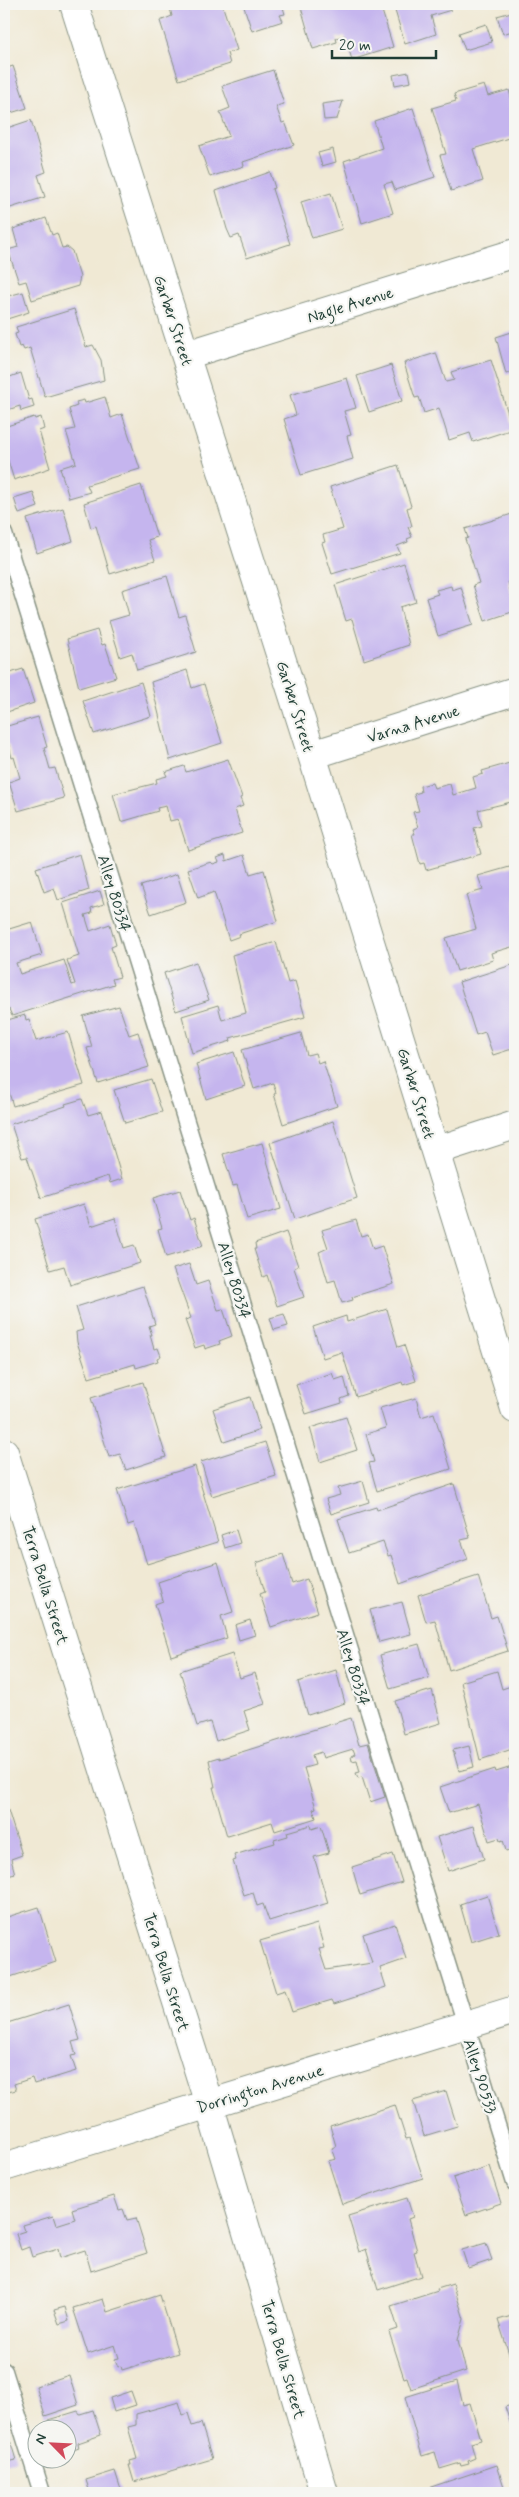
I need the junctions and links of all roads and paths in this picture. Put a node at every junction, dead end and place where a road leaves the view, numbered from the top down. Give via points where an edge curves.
1 (74, 4) edge
2 (515, 253) edge
3 (186, 355) junction
4 (4, 534) edge
5 (515, 691) edge
6 (312, 755) junction
7 (515, 1125) edge
8 (435, 1151) junction
9 (515, 1409) edge
10 (4, 1452) edge
11 (515, 2010) edge
12 (465, 2026) junction
13 (209, 2104) junction
14 (4, 2167) edge
15 (515, 2183) edge
16 (4, 2370) edge
17 (42, 2493) edge
18 (324, 2493) edge

1 - 3 street, Garber Street
2 - 3 street, Nagle Avenue
3 - 6 street, Garber Street
4 - 12 lane, Alley 80334
5 - 6 street, Varna Avenue
6 - 8 street, Garber Street
7 - 8 street
8 - 9 street, Garber Street
10 - 13 street, Terra Bella Street
11 - 12 street, Dorrington Avenue
12 - 13 street, Dorrington Avenue
12 - 15 lane, Alley 90533
13 - 14 street, Dorrington Avenue
13 - 18 street, Terra Bella Street
16 - 17 lane

